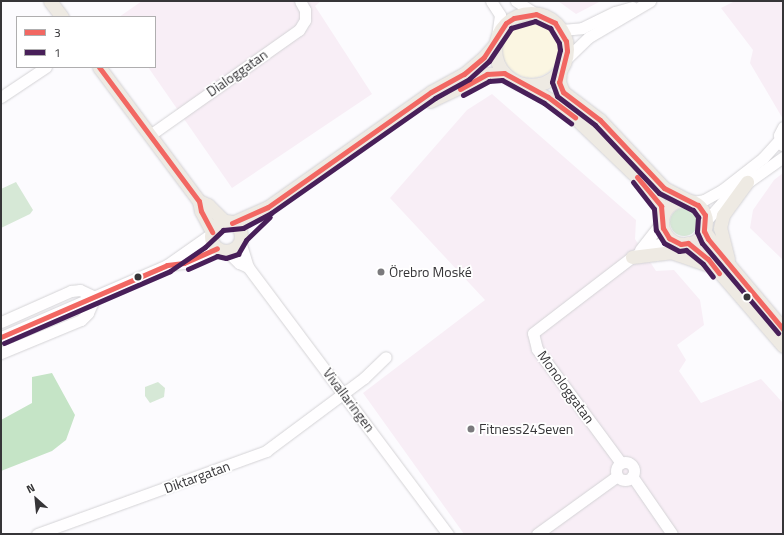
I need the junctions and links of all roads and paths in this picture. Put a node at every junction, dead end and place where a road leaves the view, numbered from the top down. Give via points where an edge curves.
1 (50, 1) edge
2 (300, 1) edge
3 (491, 1) edge
4 (516, 1) edge
5 (648, 2) edge
6 (536, 14) junction
7 (61, 16) edge
8 (561, 30) junction
9 (497, 40) junction
10 (562, 65) junction
11 (44, 68) edge
12 (100, 68) edge
13 (504, 73) junction
14 (525, 85) junction
15 (1, 97) edge
16 (410, 109) junction
17 (783, 128) edge
18 (150, 135) junction
19 (781, 143) edge
20 (783, 158) edge
21 (747, 182) junction
22 (199, 201) junction
23 (690, 201) junction
24 (268, 207) junction
25 (663, 218) junction
26 (228, 223) junction
27 (705, 226) junction
28 (211, 233) junction
29 (240, 238) junction
30 (674, 241) junction
31 (688, 244) junction
32 (222, 250) junction
33 (632, 257) junction
34 (167, 265) junction
35 (248, 267) junction
36 (724, 269) junction
37 (95, 296) junction
38 (1, 322) edge
39 (783, 329) edge
40 (1, 337) edge
41 (783, 346) edge
42 (1, 353) edge
43 (386, 357) dead end
44 (343, 393) junction
45 (621, 463) junction
46 (617, 476) junction
47 (632, 476) junction
48 (37, 534) edge
49 (448, 534) edge
50 (537, 534) edge
51 (672, 534) edge

1 - 7 main road
2 - 18 street, Dialoggatan via 305,10 305,20 299,30
3 - 9 street via 500,15
4 - 6 street
5 - 8 street via 615,12 582,28
5 - 10 street via 589,37
6 - 8 main road via 546,17
6 - 9 main road via 514,18
8 - 10 main road via 566,41
9 - 13 main road via 497,61
9 - 16 main road via 484,58 464,74 431,92
10 - 14 main road via 549,80 538,85
10 - 23 main road via 559,82 563,92 600,120 664,188
11 - 15 street
12 - 18 main road
13 - 14 main road
13 - 16 main road via 487,74 460,89
14 - 25 main road via 566,109 641,181 661,206
16 - 24 main road
17 - 19 street
18 - 22 main road
19 - 23 street via 722,190 704,200
20 - 21 street
21 - 27 street via 717,205
21 - 36 main road via 727,207 720,228
22 - 26 main road via 208,205
22 - 28 main road
23 - 25 main road via 672,203
23 - 27 main road via 702,209
24 - 26 main road
24 - 29 main road
25 - 30 main road via 665,233
25 - 33 street, Monologgatan
26 - 28 main road via 216,225
26 - 29 main road via 237,227
27 - 31 main road via 695,241
27 - 36 main road
28 - 32 main road via 212,243
28 - 34 street
29 - 32 main road via 234,248
29 - 35 street, Vivallaringen
30 - 31 main road
30 - 33 street, Monologgatan via 655,245
31 - 36 main road
32 - 34 street via 184,263
32 - 35 street, Vivallaringen
33 - 36 main road via 671,252
33 - 45 street, Monologgatan via 536,329 533,336 537,349
34 - 37 street
35 - 44 street, Vivallaringen
36 - 39 main road
36 - 41 main road
37 - 38 street via 80,290 71,292
37 - 40 street
37 - 42 street via 88,313 81,320
43 - 44 street, Diktargatan
44 - 48 street, Diktargatan via 258,455
44 - 49 street, Vivallaringen
45 - 46 street via 616,469
45 - 47 street via 631,464
46 - 47 street via 624,479
46 - 50 street
47 - 51 street

